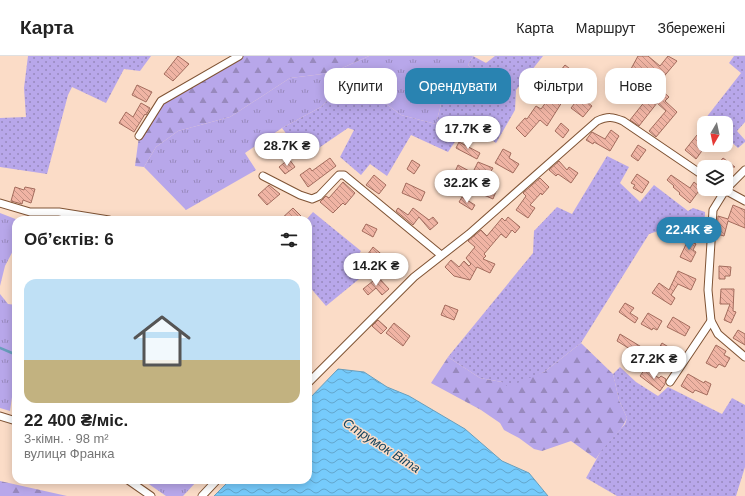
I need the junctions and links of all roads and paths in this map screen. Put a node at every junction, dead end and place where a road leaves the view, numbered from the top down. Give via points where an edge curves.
1 (239, 56) edge
2 (139, 136) dead end
3 (745, 170) edge
4 (697, 171) edge
5 (263, 176) dead end
6 (733, 181) edge
7 (733, 194) edge
8 (721, 196) edge
9 (745, 201) edge
10 (0, 203) edge
11 (84, 216) edge
12 (440, 255) junction
13 (711, 321) junction
14 (745, 357) edge
15 (312, 377) edge
16 (670, 382) dead end
17 (0, 416) edge
18 (12, 420) edge
19 (134, 484) edge
20 (213, 484) edge
21 (151, 496) edge
22 (202, 496) edge

1 - 2 street via 161,101
3 - 6 street
4 - 12 street via 623,121 612,116 605,117 590,127 469,234
5 - 12 street via 300,196 312,199 319,196 339,175 344,175
7 - 9 street
8 - 13 street via 713,210 708,290
10 - 11 street via 30,212 59,212
12 - 15 street via 414,277
13 - 14 street via 718,334
13 - 16 street
17 - 18 street
19 - 21 street
20 - 22 street

